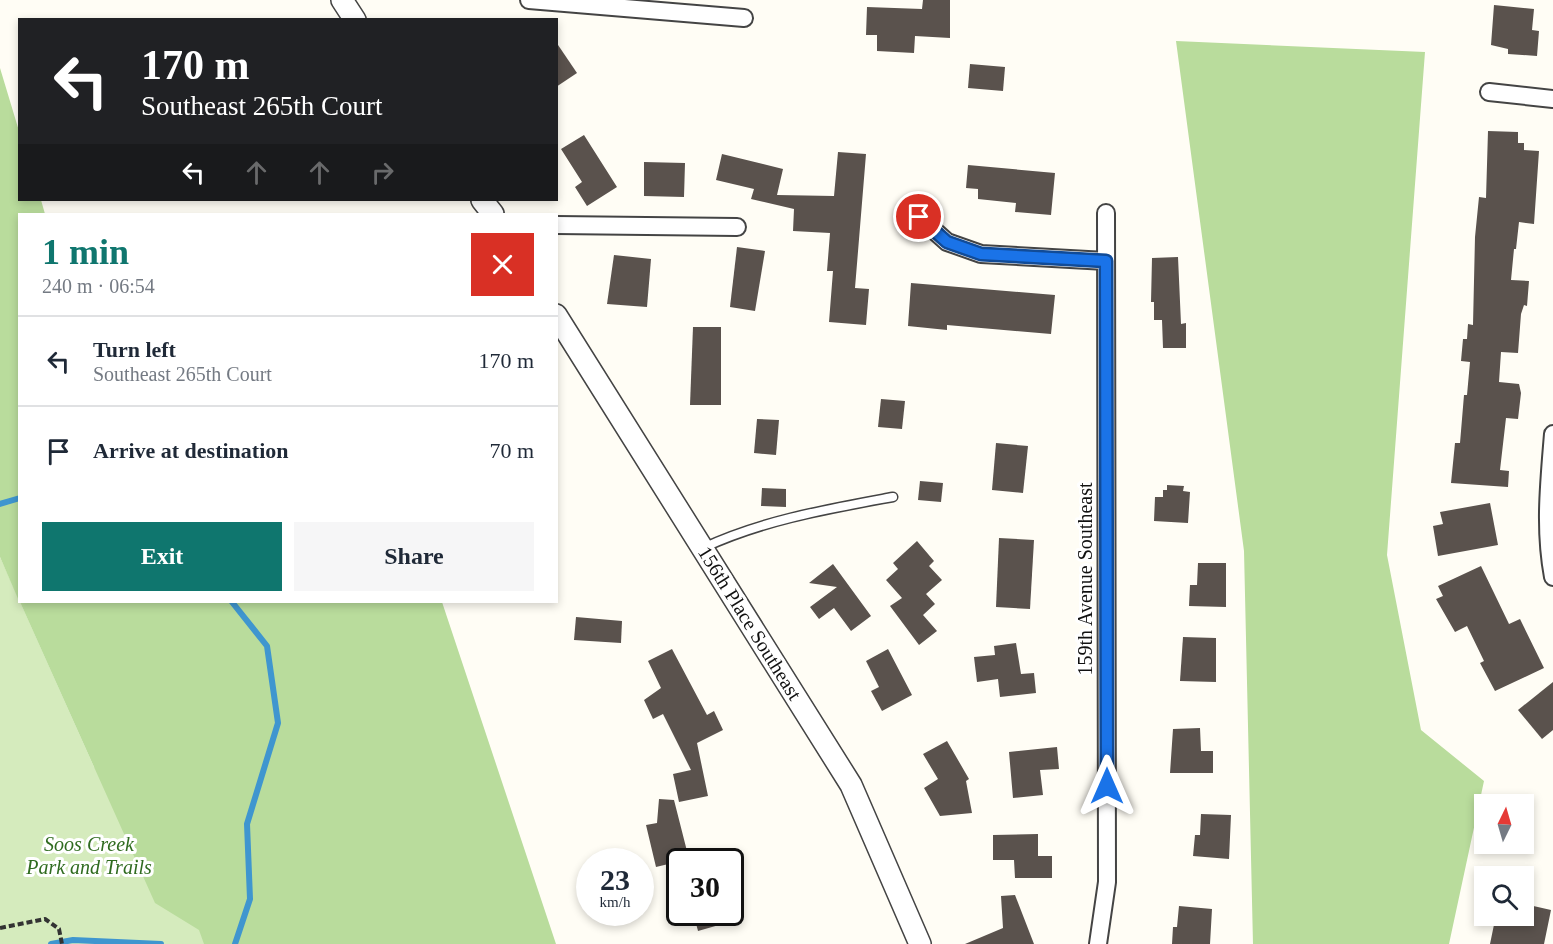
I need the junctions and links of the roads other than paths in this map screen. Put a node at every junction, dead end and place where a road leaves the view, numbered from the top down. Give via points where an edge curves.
1 (342, 0) edge
2 (529, 0) edge
3 (355, 18) edge
4 (744, 18) dead end
5 (1489, 92) dead end
6 (1553, 99) edge
7 (483, 201) edge
8 (492, 213) edge
9 (1106, 213) dead end
10 (919, 217) dead end
11 (558, 225) edge
12 (737, 227) dead end
13 (1106, 261) junction
14 (558, 318) edge
15 (1553, 434) edge
16 (893, 497) dead end
17 (703, 548) junction
18 (1553, 577) edge
19 (921, 944) edge
20 (1098, 944) edge

1 - 3 street
2 - 4 street
5 - 6 street
7 - 8 street
9 - 13 street, 159th Avenue Southeast
10 - 13 street via 947,242 981,254
11 - 12 street
13 - 20 street, 159th Avenue Southeast via 1107,882
14 - 17 street, 156th Place Southeast
15 - 18 street via 1546,514
16 - 17 lane via 775,522 735,533
17 - 19 street, 156th Place Southeast via 850,785

